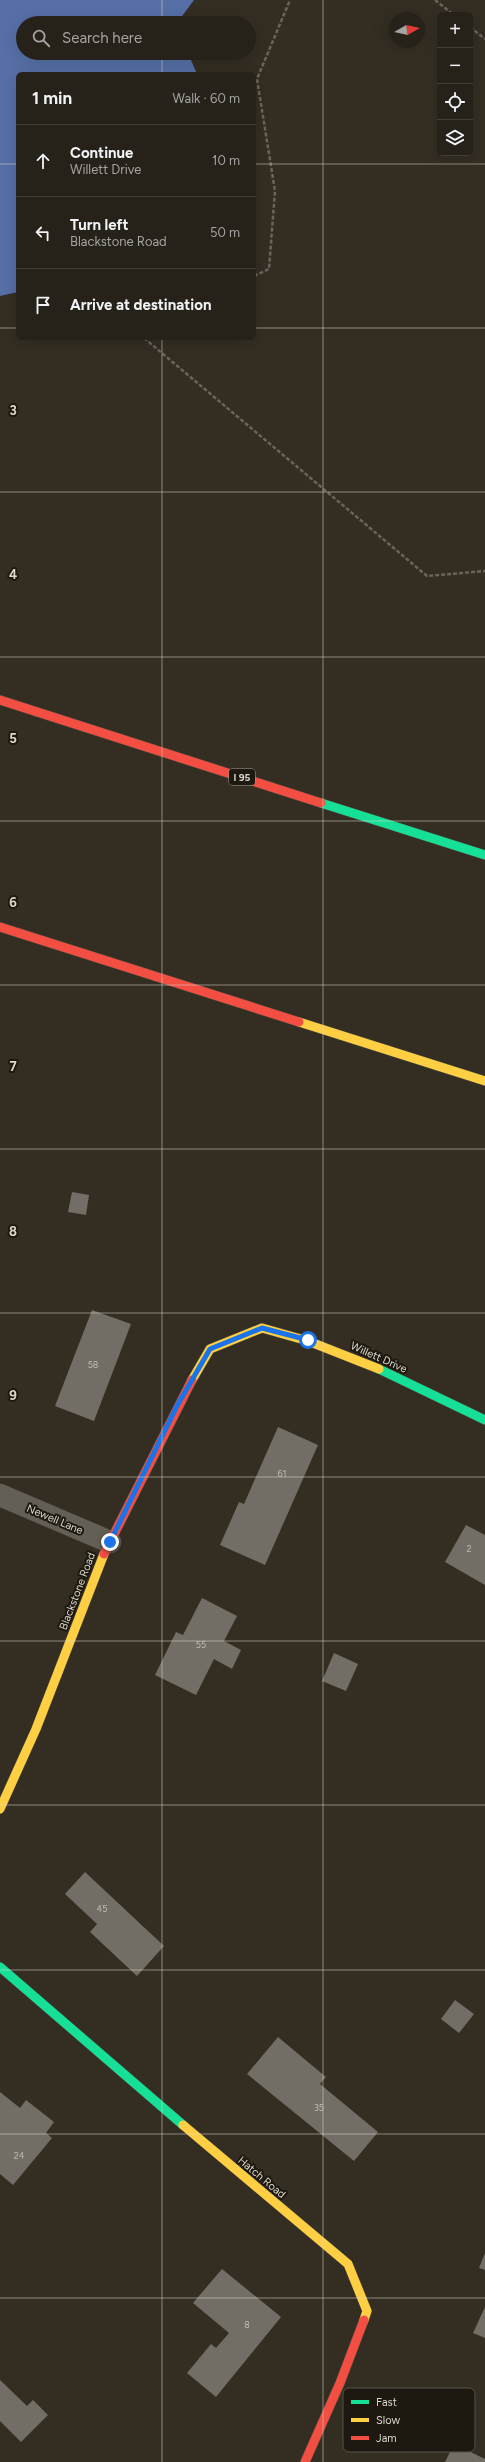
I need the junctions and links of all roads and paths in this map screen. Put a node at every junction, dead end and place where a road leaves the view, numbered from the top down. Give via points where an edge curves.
1 (290, 0) edge
2 (435, 0) edge
3 (450, 12) edge
4 (473, 29) edge
5 (485, 39) edge
6 (256, 275) edge
7 (146, 340) edge
8 (485, 571) edge
9 (0, 700) edge
10 (485, 855) edge
11 (0, 927) edge
12 (485, 1081) edge
13 (259, 1330) joint
14 (485, 1420) edge
15 (0, 1495) edge
16 (110, 1542) junction
17 (0, 1809) edge
18 (0, 1967) edge
19 (305, 2462) edge

1 - 6 path via 257,79 275,192 268,269
2 - 3 path
4 - 5 path
7 - 8 path via 427,576
9 - 10 main road, I 95
11 - 12 main road
13 - 14 main road, Willett Drive via 262,1328 308,1340 381,1370
13 - 16 main road, Blackstone Road via 210,1349 178,1404
15 - 16 street, Newell Lane
16 - 17 main road, Blackstone Road via 36,1729
18 - 19 main road, Hatch Road via 150,2098 348,2264 367,2311 340,2383

